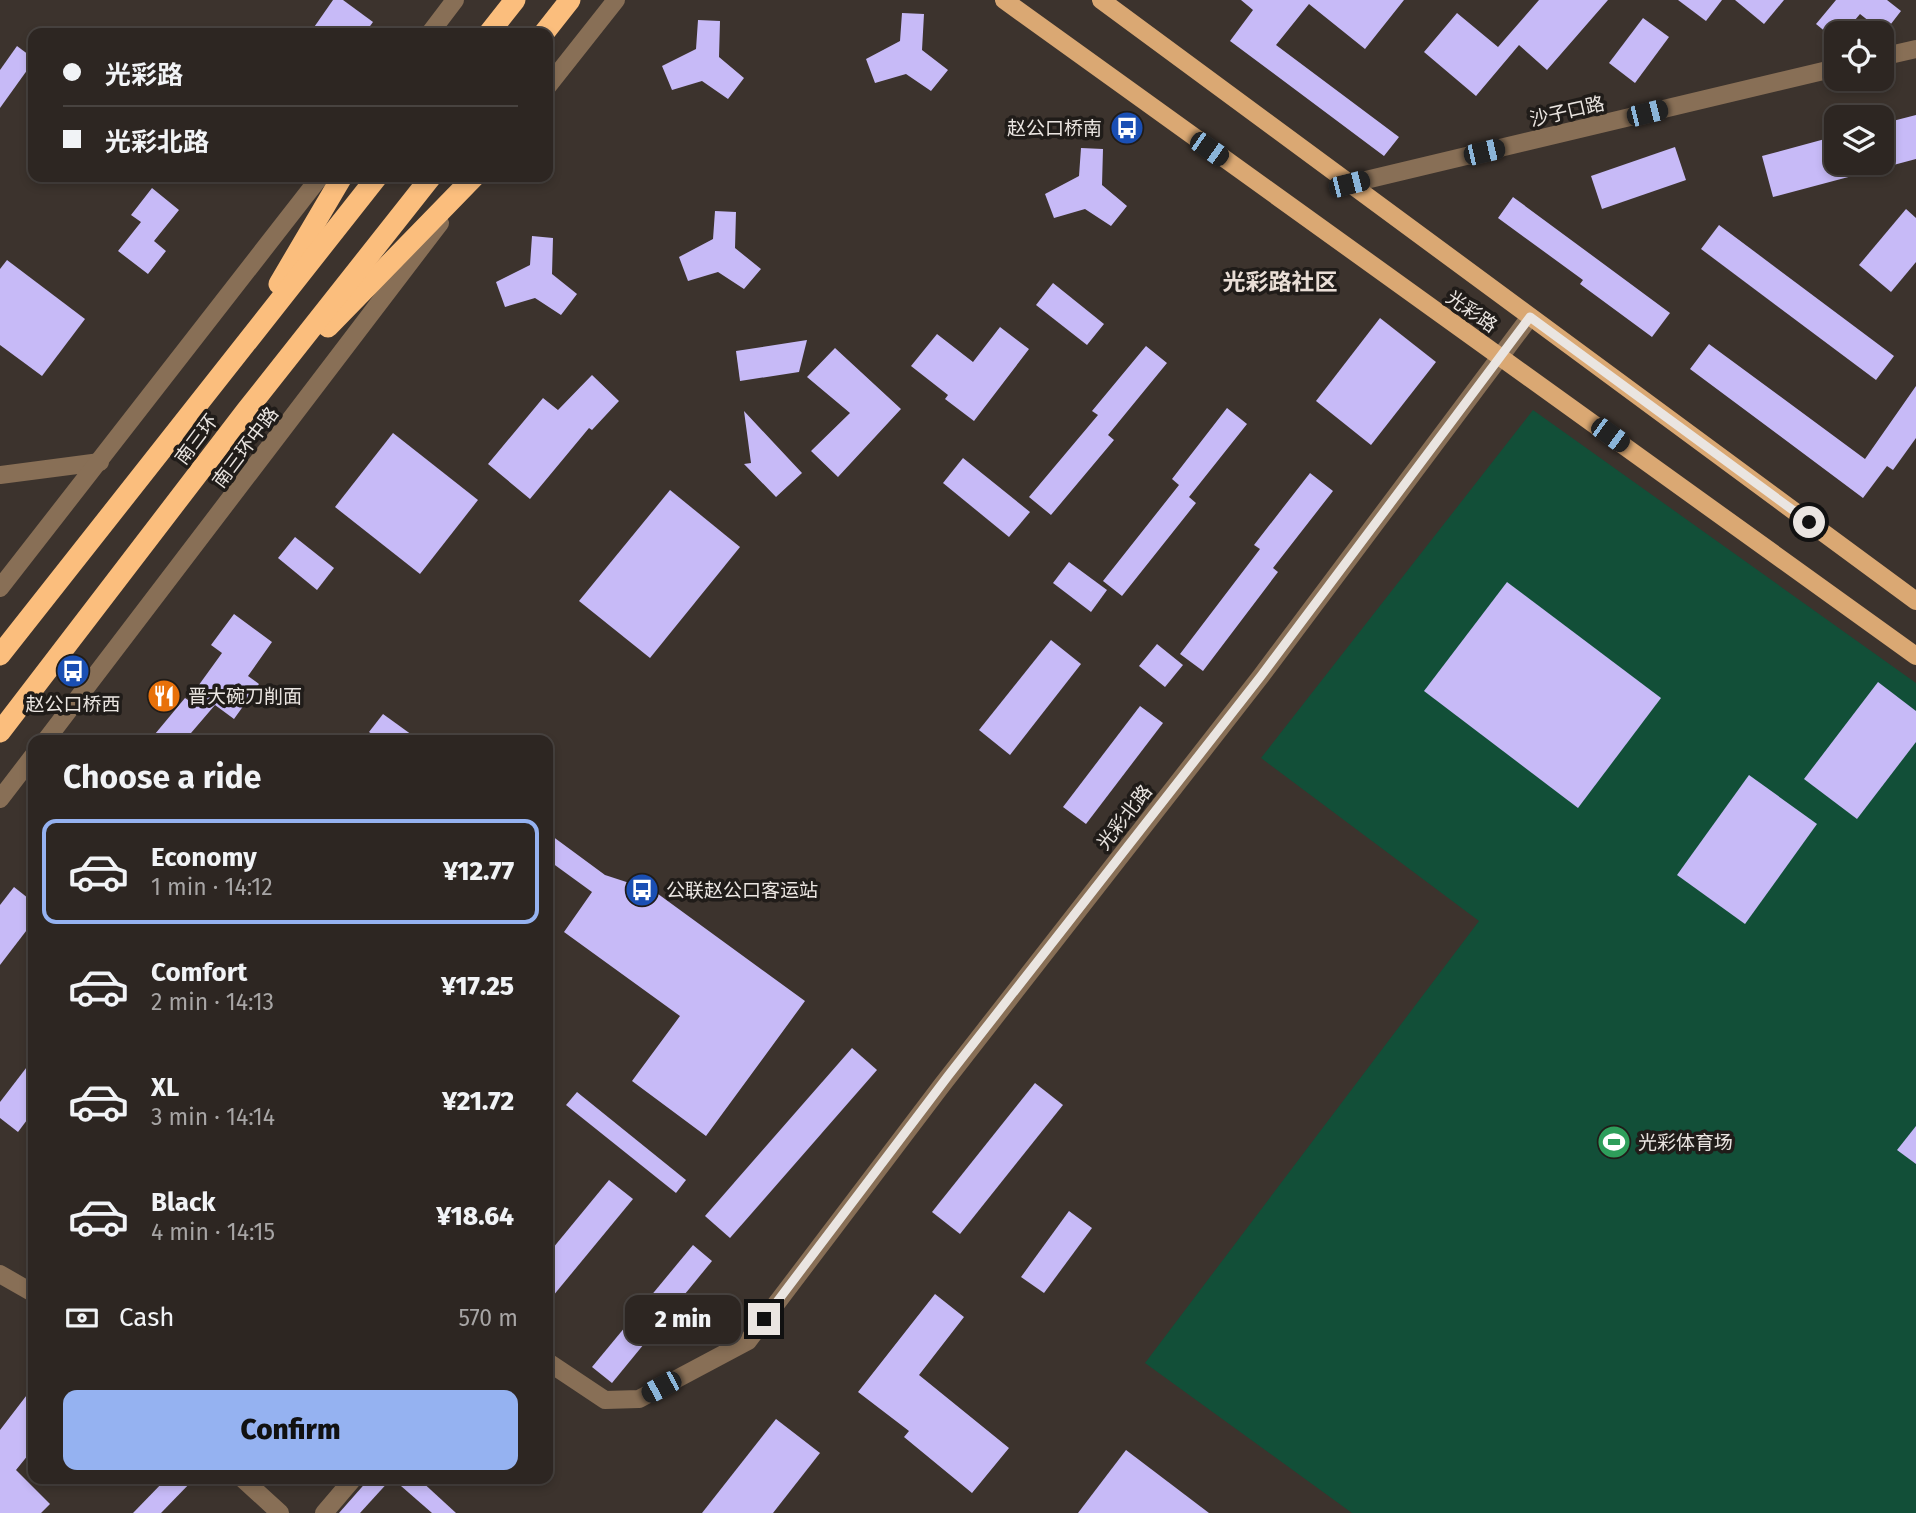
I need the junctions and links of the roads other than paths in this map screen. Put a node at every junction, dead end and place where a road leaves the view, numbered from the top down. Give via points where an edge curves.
1 (455, 0) edge
2 (515, 0) edge
3 (617, 0) edge
4 (1004, 0) edge
5 (1101, 0) edge
6 (564, 8) edge
7 (434, 28) edge
8 (493, 28) edge
9 (548, 28) edge
10 (1916, 49) edge
11 (1894, 54) edge
12 (1824, 71) edge
13 (553, 80) edge
14 (316, 182) edge
15 (339, 182) edge
16 (373, 182) edge
17 (427, 182) edge
18 (469, 182) edge
19 (470, 182) edge
20 (1349, 184) junction
21 (1530, 317) junction
22 (1500, 356) junction
23 (233, 361) junction
24 (246, 411) junction
25 (100, 463) junction
26 (0, 474) edge
27 (0, 588) edge
28 (1916, 600) edge
29 (0, 655) edge
30 (1916, 656) edge
31 (0, 732) edge
32 (50, 735) edge
33 (28, 763) edge
34 (0, 799) edge
35 (0, 1274) edge
36 (28, 1290) edge
37 (553, 1365) edge
38 (248, 1484) edge
39 (349, 1484) edge
40 (280, 1513) edge
41 (324, 1513) edge

1 - 7 street
2 - 8 highway
3 - 13 street
4 - 22 main road, 光彩路
5 - 20 main road, 光彩路
6 - 9 highway
10 - 11 street
12 - 20 street, 沙子口路
14 - 25 street
15 - 23 highway
16 - 23 highway, 南三环
17 - 24 highway, 南三环
18 - 24 highway
19 - 32 street, 南三环中路
20 - 21 main road, 光彩路
21 - 22 street, 光彩北路
21 - 28 main road, 光彩路
22 - 30 main road, 光彩路
22 - 37 street, 光彩北路 via 1261,676 948,1076 748,1341 639,1399 605,1400
23 - 29 highway, 南三环
24 - 31 highway, 南三环
25 - 26 street
25 - 27 street
33 - 34 street
35 - 36 street
38 - 40 street
39 - 41 street

